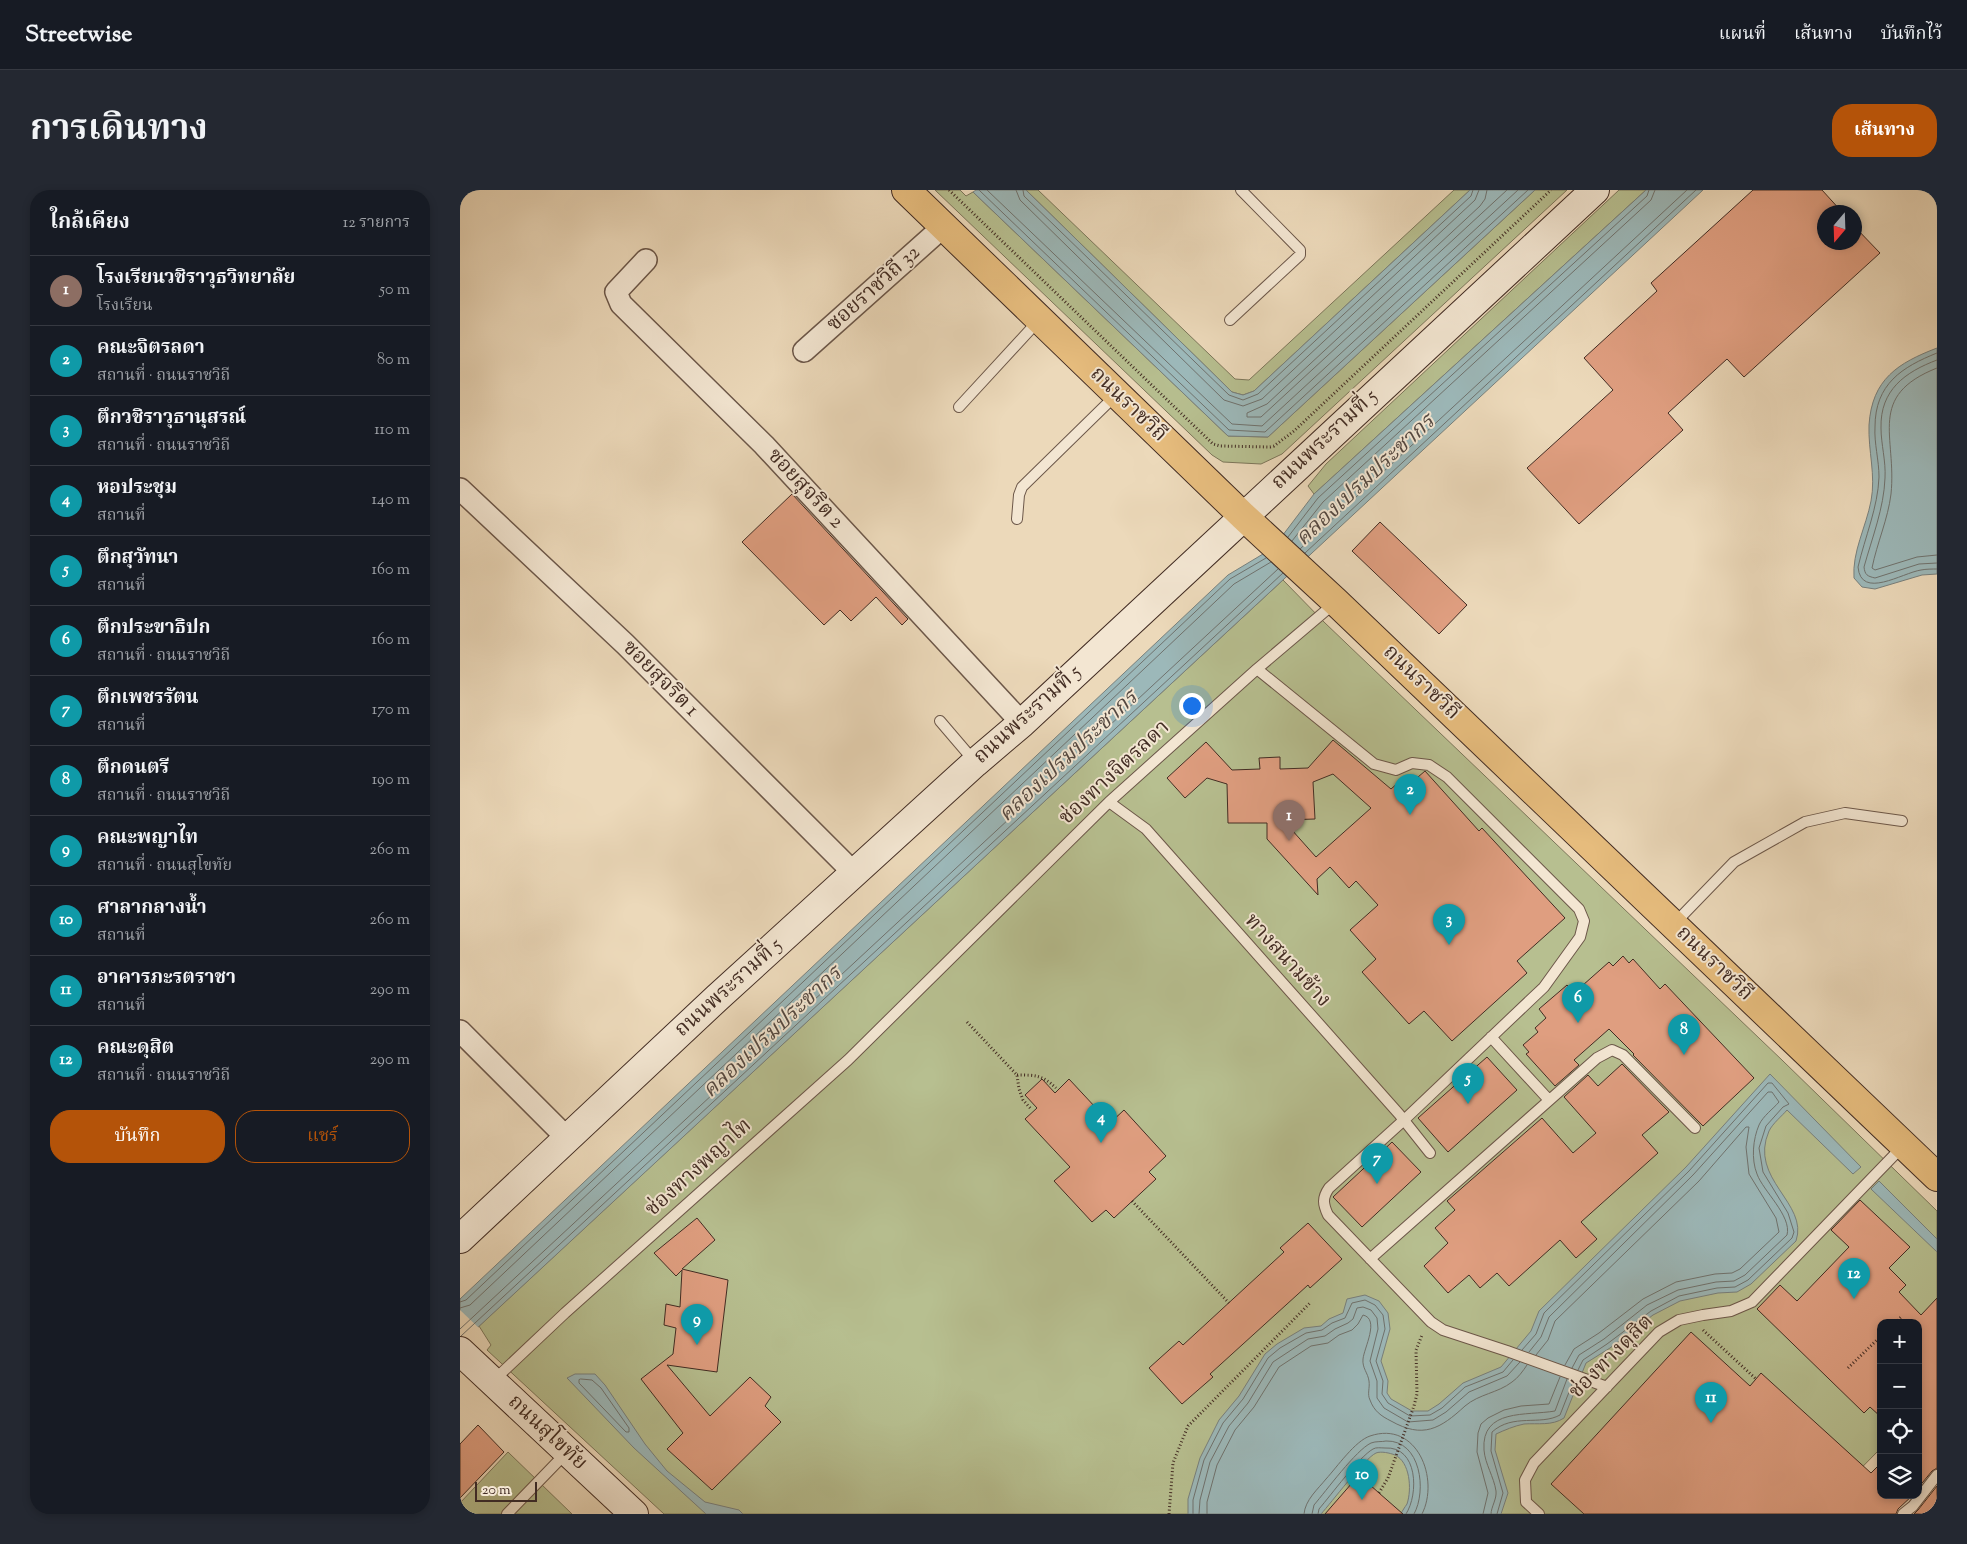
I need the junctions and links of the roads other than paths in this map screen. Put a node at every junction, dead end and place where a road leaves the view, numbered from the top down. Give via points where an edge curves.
1 (906, 190) edge
2 (1241, 190) edge
3 (1595, 190) edge
4 (944, 226) junction
5 (646, 260) dead end
6 (1039, 320) junction
7 (1230, 320) dead end
8 (804, 351) dead end
9 (1117, 394) junction
10 (959, 407) dead end
11 (460, 489) edge
12 (1243, 516) junction
13 (1017, 519) dead end
14 (1336, 602) junction
15 (1257, 669) junction
16 (940, 720) dead end
17 (1022, 723) junction
18 (976, 763) junction
19 (1109, 802) junction
20 (1902, 820) dead end
21 (855, 874) junction
22 (1674, 925) junction
23 (929, 981) joint
24 (460, 1031) edge
25 (1491, 1037) junction
26 (1550, 1100) junction
27 (1404, 1120) junction
28 (1695, 1128) dead end
29 (567, 1138) junction
30 (1904, 1145) junction
31 (1430, 1153) dead end
32 (1937, 1177) edge
33 (460, 1239) edge
34 (1370, 1259) junction
35 (476, 1366) edge
36 (1607, 1387) junction
37 (567, 1451) junction
38 (1937, 1475) edge
39 (507, 1514) edge
40 (634, 1514) edge
41 (1538, 1514) edge
42 (1903, 1514) edge

1 - 4 main road, ถนนราชวิถี
2 - 7 lane via 1291,239 1300,255
3 - 12 main road, ถนนพระรามที่ 5
4 - 6 main road, ถนนราชวิถี
4 - 8 street, ซอยราชวิถี 32
5 - 17 street, ซอยสุจริต 2 via 616,292 621,304 764,445
6 - 9 main road, ถนนราชวิถี
6 - 10 lane
9 - 12 main road, ถนนราชวิถี
9 - 13 lane via 1022,487
11 - 21 street, ซอยสุจริต 1 via 625,644
12 - 14 main road, ถนนราชวิถี
12 - 17 main road, ถนนพระรามที่ 5
14 - 15 lane, ช่องทางจิตรลดา
14 - 22 main road, ถนนราชวิถี
15 - 19 lane, ช่องทางจิตรลดา
15 - 25 lane via 1374,764 1396,770 1412,763 1429,765 1447,777 1578,909 1584,921 1580,937 1569,954 1544,988
16 - 18 lane
17 - 18 main road, ถนนพระรามที่ 5
18 - 21 main road, ถนนพระรามที่ 5
19 - 23 lane, ช่องทางจิตรลดา
19 - 27 lane, ทางสนามข้าง via 1146,829
20 - 22 lane via 1845,813 1805,822 1734,862
21 - 29 main road, ถนนพระรามที่ 5
22 - 30 main road, ถนนราชวิถี
23 - 35 lane, ช่องทางพญาไท via 848,1060 565,1313
24 - 29 street
25 - 26 lane
25 - 27 lane
26 - 28 lane via 1597,1058 1612,1050 1623,1055
26 - 34 lane
27 - 31 lane, ทางสนามข้าง
27 - 34 lane via 1324,1196 1328,1215
29 - 33 main road, ถนนพระรามที่ 5
30 - 32 main road, ถนนราชวิถี
30 - 36 lane, ช่องทางดุสิต via 1752,1302 1731,1311 1679,1320 1659,1332
34 - 36 lane via 1431,1322 1443,1330
35 - 37 main road, ถนนสุโขทัย
36 - 41 lane, ช่องทางดุสิต via 1534,1463 1525,1480 1526,1502
37 - 39 lane
37 - 40 main road, ถนนสุโขทัย
38 - 42 lane

